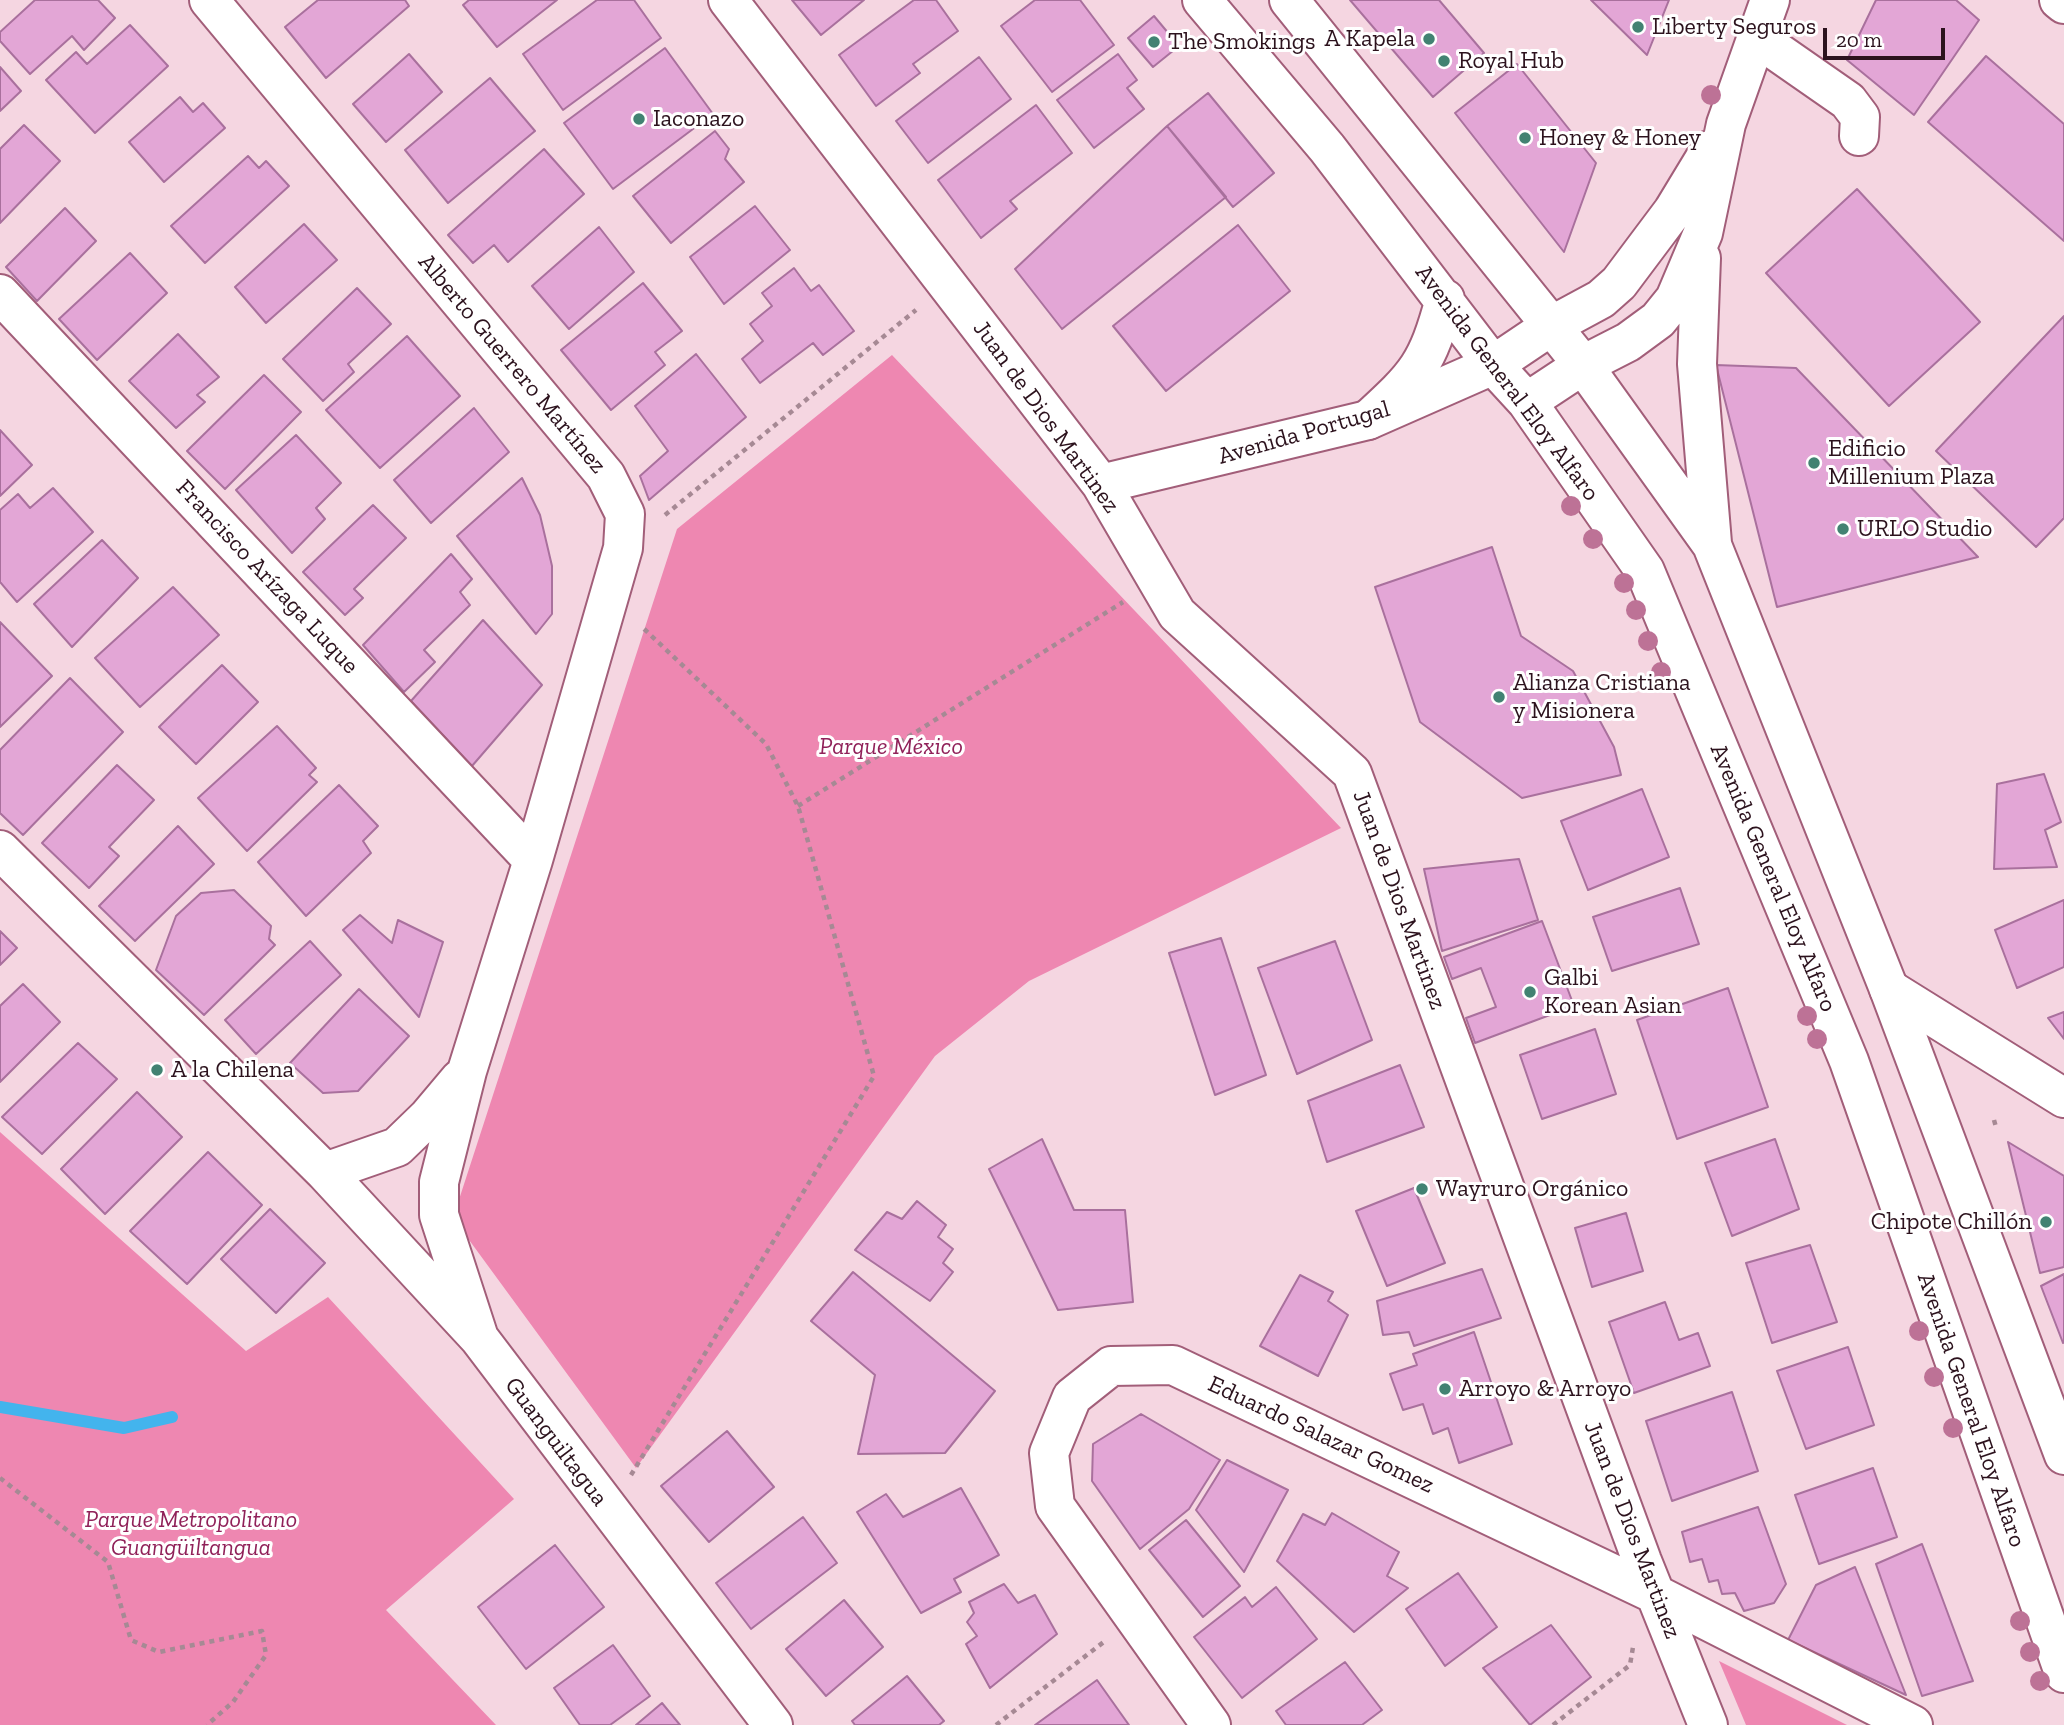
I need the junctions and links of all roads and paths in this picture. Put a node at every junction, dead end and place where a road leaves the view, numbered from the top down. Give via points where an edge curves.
1 (209, 0) edge
2 (728, 0) edge
3 (1202, 0) edge
4 (1289, 0) edge
5 (1770, 0) edge
6 (2059, 0) edge
7 (2064, 4) edge
8 (1756, 37) junction
9 (1726, 124) junction
10 (1860, 136) dead end
11 (1703, 233) junction
12 (0, 293) edge
13 (1445, 299) junction
14 (925, 303) dead end
15 (1550, 326) junction
16 (1493, 365) junction
17 (1583, 365) junction
18 (1527, 402) junction
19 (1368, 420) junction
20 (1101, 484) junction
21 (660, 519) dead end
22 (1712, 545) junction
23 (1133, 596) dead end
24 (640, 625) dead end
25 (798, 806) junction
26 (0, 850) edge
27 (534, 860) junction
28 (1889, 989) junction
29 (467, 1071) junction
30 (2064, 1098) edge
31 (1994, 1120) dead end
32 (1996, 1127) dead end
33 (325, 1172) junction
34 (479, 1338) junction
35 (2064, 1455) edge
36 (0, 1478) edge
37 (624, 1483) dead end
38 (1655, 1594) junction
39 (1112, 1636) dead end
40 (1630, 1665) dead end
41 (2064, 1674) edge
42 (207, 1725) edge
43 (773, 1725) edge
44 (996, 1725) edge
45 (1211, 1725) edge
46 (1553, 1725) edge
47 (1708, 1725) edge
48 (1913, 1725) edge

1 - 27 street, Alberto Guerrero Martínez via 606,476 625,514 623,548
2 - 20 street, Juan de Dios Martinez
3 - 13 street, Avenida General Eloy Alfaro via 1327,148
4 - 15 street
5 - 8 street, Avenida Portugal
6 - 7 street
8 - 9 street, Avenida Portugal
8 - 10 street via 1848,101 1860,117
9 - 11 street, Avenida Portugal
9 - 15 street, Avenida Portugal via 1633,269 1601,299
11 - 17 street, Avenida Portugal via 1675,299 1658,320
11 - 22 street via 1697,363
12 - 27 street, Francisco Arízaga Luque
13 - 16 street, Avenida General Eloy Alfaro
13 - 19 street via 1432,349 1414,377
14 - 21 path
15 - 16 street, Avenida Portugal
15 - 17 street
16 - 18 street, Avenida General Eloy Alfaro
16 - 19 street, Avenida Portugal
17 - 18 street, Avenida Portugal
17 - 22 street
18 - 41 street, Avenida General Eloy Alfaro via 1645,570 1849,1061
19 - 20 street, Avenida Portugal
20 - 38 street, Juan de Dios Martinez via 1177,614 1352,773
22 - 28 street
23 - 25 path
24 - 25 path via 766,744
25 - 37 path via 874,1076
26 - 33 street, Guanguiltagua
27 - 29 street, Alberto Guerrero Martínez
28 - 30 street
28 - 35 street
29 - 33 street, Alberto Guerrero Martínez via 397,1147
29 - 34 street, Alberto Guerrero Martínez via 439,1182 439,1215
31 - 32 path
33 - 34 street, Guanguiltagua
34 - 43 street, Guanguiltagua
36 - 42 path via 108,1562 131,1640 159,1652 262,1631 266,1655 233,1702
38 - 45 street, Eduardo Salazar Gomez via 1173,1365 1111,1366 1072,1397 1049,1453 1055,1506
38 - 47 street, Juan de Dios Martinez
38 - 48 street, Eduardo Salazar Gomez
39 - 44 path
40 - 46 path

